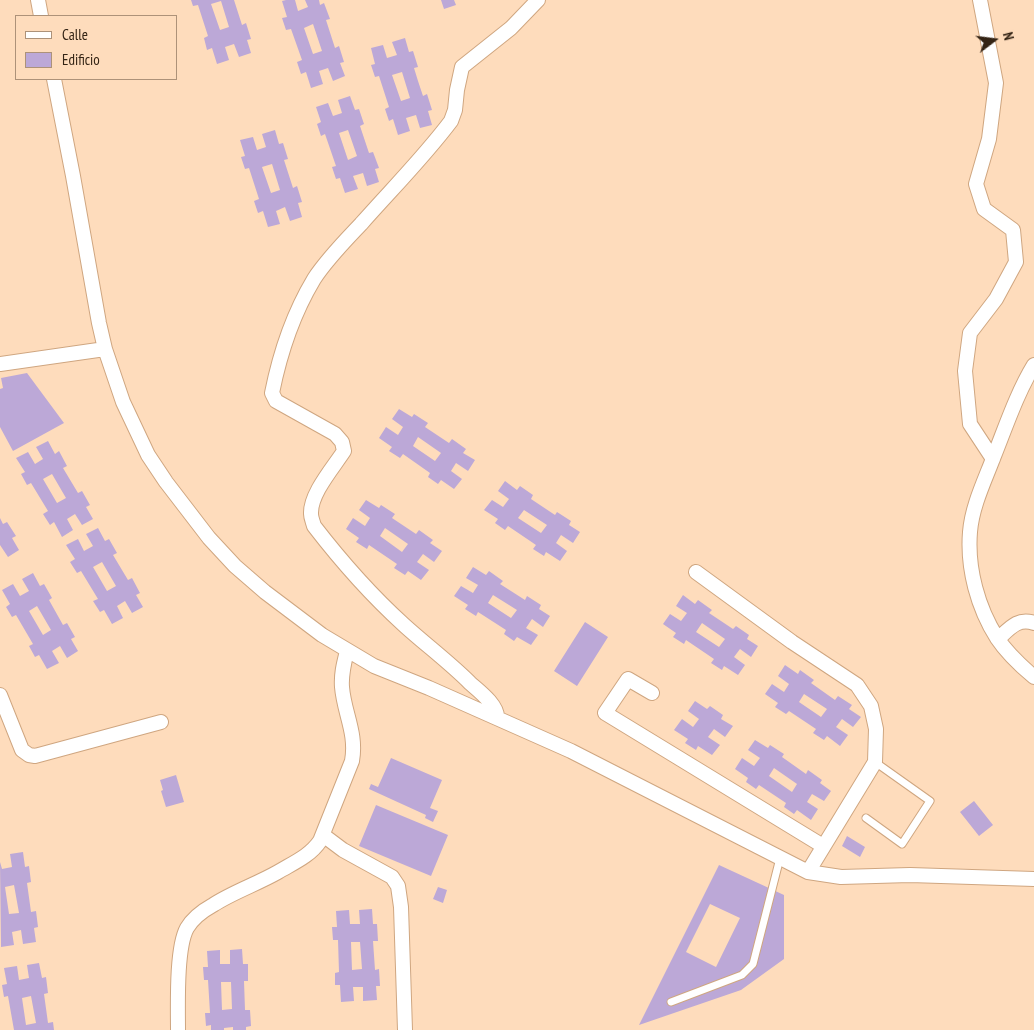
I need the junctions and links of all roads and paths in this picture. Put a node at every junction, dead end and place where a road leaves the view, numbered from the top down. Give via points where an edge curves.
1 (38, 0) edge
2 (538, 0) edge
3 (980, 0) edge
4 (41, 15) edge
5 (54, 80) edge
6 (105, 349) junction
7 (0, 364) edge
8 (1034, 365) edge
9 (993, 459) junction
10 (696, 572) dead end
11 (1034, 623) edge
12 (998, 639) junction
13 (348, 651) junction
14 (1034, 677) edge
15 (652, 693) dead end
16 (0, 695) edge
17 (497, 718) junction
18 (161, 722) dead end
19 (875, 762) junction
20 (866, 818) dead end
21 (323, 835) junction
22 (823, 846) junction
23 (780, 858) junction
24 (808, 872) junction
25 (1034, 879) edge
26 (672, 1002) dead end
27 (178, 1030) edge
28 (405, 1030) edge

1 - 4 street
2 - 17 street via 462,67 451,121 315,279 292,324 272,393 276,401 335,434 344,445 344,451 314,500 311,514 314,526 377,599 480,692 495,708
3 - 9 street via 996,82 989,140 976,184 984,209 1013,230 1016,262 996,299 970,332 964,371 970,424
5 - 6 street
6 - 7 street
6 - 13 street via 134,429 185,508 235,566 297,617
8 - 9 street
9 - 12 street via 970,531 970,554 978,600
10 - 19 street via 856,685 872,711 876,730
11 - 12 street via 1016,623
12 - 14 street
13 - 17 street via 381,669
13 - 21 street via 342,668 342,686 354,750
15 - 22 street via 628,679 605,713
16 - 18 street via 22,750 29,755
17 - 23 street
19 - 20 lane via 930,801 902,844
19 - 22 street
21 - 27 street via 317,847 305,857 213,904 191,922 184,938 178,975
21 - 28 street via 392,877 398,886
22 - 24 street
23 - 24 street
23 - 26 lane via 753,964 742,975
24 - 25 street via 841,877 910,875

